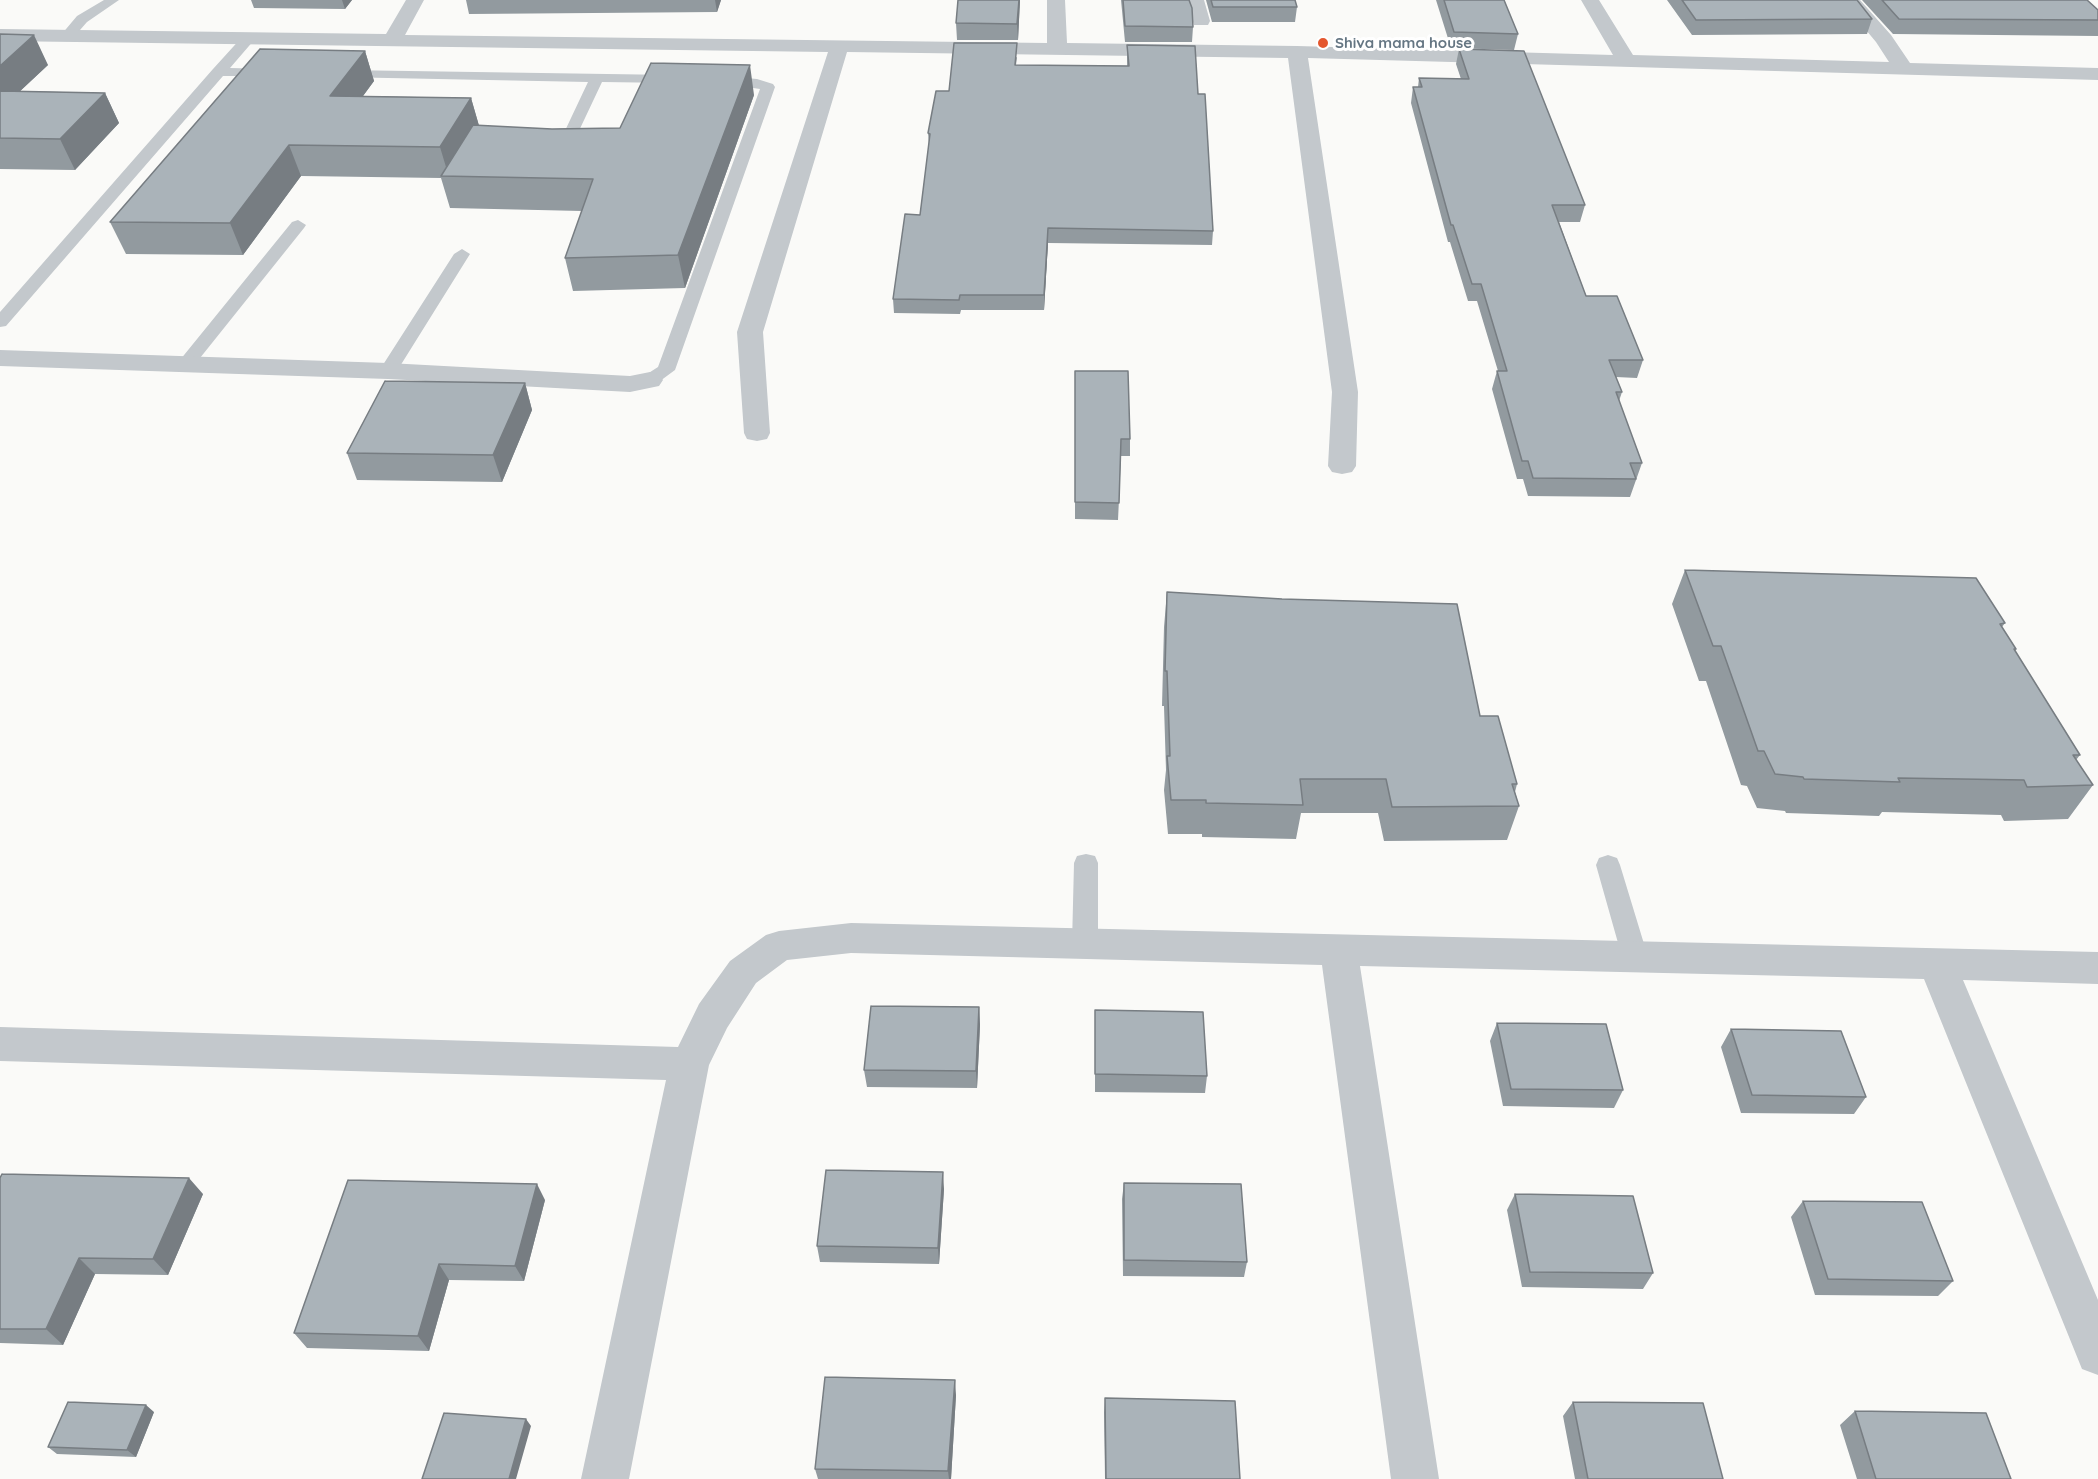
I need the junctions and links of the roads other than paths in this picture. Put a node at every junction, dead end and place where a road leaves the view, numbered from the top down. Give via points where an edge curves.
1 (113, 0) edge
2 (415, 0) edge
3 (1056, 0) edge
4 (1196, 0) edge
5 (1590, 0) edge
6 (1850, 0) edge
7 (1202, 21) dead end
8 (0, 35) edge
9 (68, 35) junction
10 (248, 39) junction
11 (392, 40) junction
12 (839, 47) junction
13 (1057, 50) junction
14 (1297, 52) junction
15 (1628, 61) junction
16 (1903, 68) junction
17 (218, 72) junction
18 (289, 73) edge
19 (325, 74) edge
20 (2098, 74) edge
21 (597, 78) junction
22 (689, 80) edge
23 (712, 80) edge
24 (561, 154) edge
25 (298, 225) dead end
26 (462, 254) dead end
27 (0, 322) edge
28 (0, 358) edge
29 (186, 364) junction
30 (388, 371) junction
31 (650, 380) joint
32 (757, 433) dead end
33 (1342, 466) dead end
34 (1086, 863) dead end
35 (1608, 865) dead end
36 (1085, 944) junction
37 (1339, 950) junction
38 (1635, 957) junction
39 (1937, 964) junction
40 (2098, 968) edge
41 (0, 1044) edge
42 (689, 1064) junction
43 (2098, 1353) edge
44 (605, 1479) edge
45 (1415, 1479) edge

1 - 9 lane via 82,19
2 - 11 street
3 - 13 street
4 - 7 street
5 - 15 street
6 - 16 street
8 - 9 street
9 - 10 street
10 - 11 street
10 - 17 lane
11 - 12 street
12 - 13 street
12 - 32 street via 750,332
13 - 14 street
14 - 15 street
14 - 33 street via 1345,392
15 - 16 street
16 - 20 street
17 - 18 lane
17 - 27 lane
19 - 21 lane
21 - 22 lane
21 - 24 lane
23 - 31 lane via 768,87 666,370
25 - 29 lane
26 - 30 lane
28 - 29 street
29 - 30 street
30 - 31 street via 630,384
34 - 36 lane
35 - 38 lane
36 - 37 street
36 - 42 street via 851,938 779,946 743,972 713,1016
37 - 38 street
37 - 45 street
38 - 39 street
39 - 40 street
39 - 43 street
41 - 42 street
42 - 44 street

